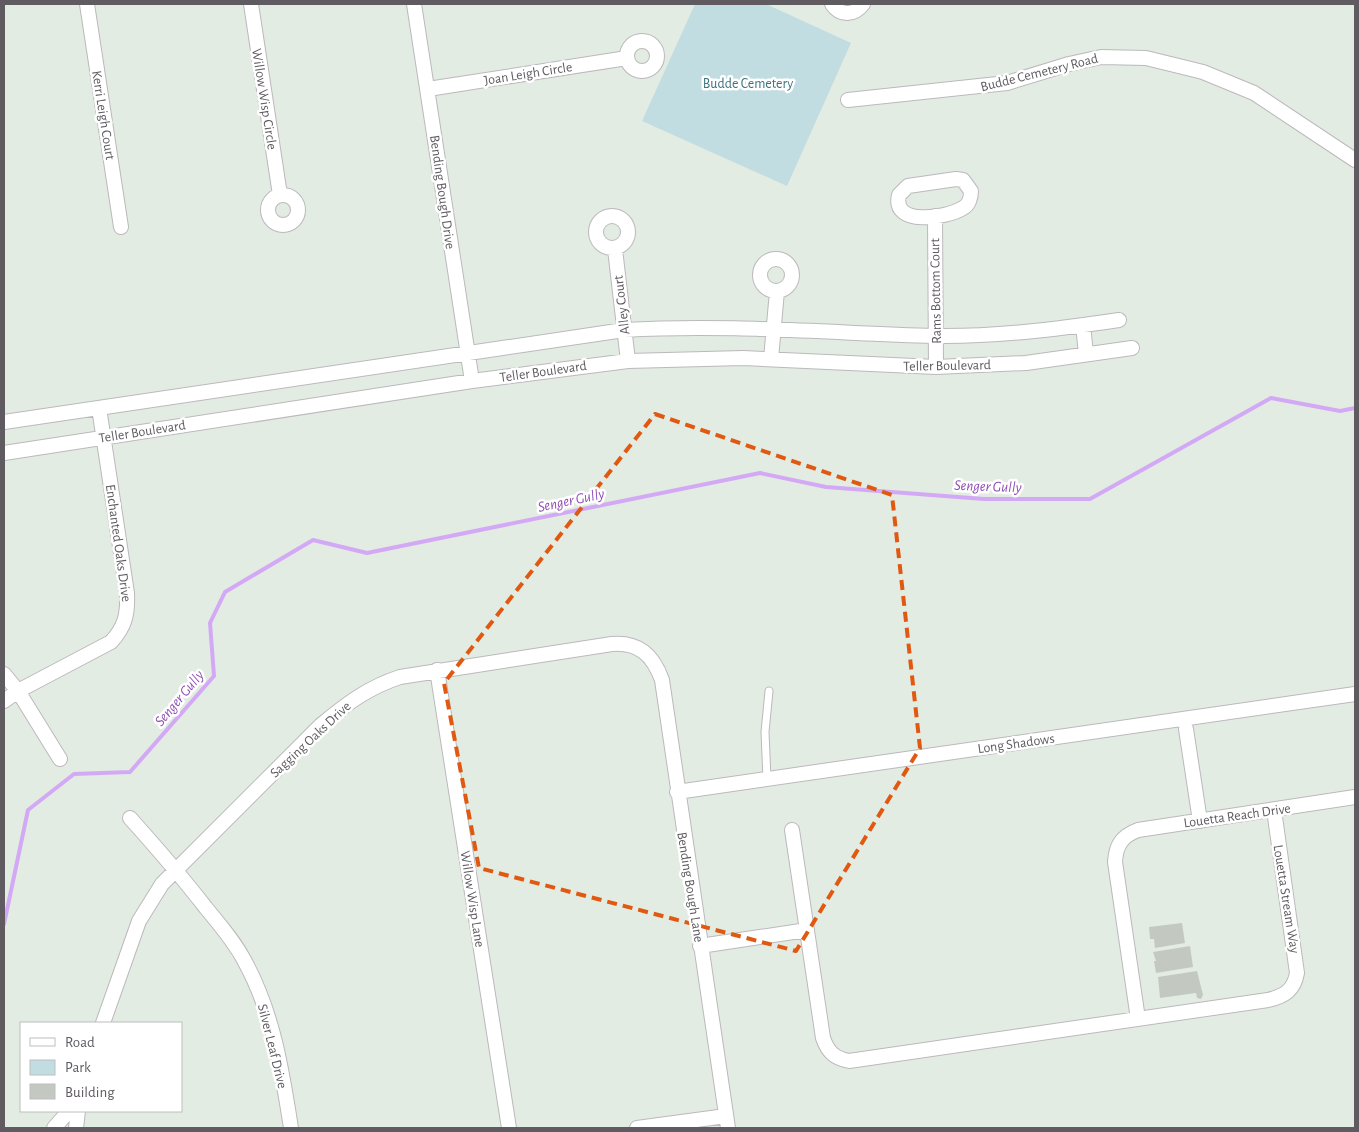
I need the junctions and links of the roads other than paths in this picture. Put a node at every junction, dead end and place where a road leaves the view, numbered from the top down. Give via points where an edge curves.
1 (87, 4) edge
2 (251, 4) edge
3 (414, 4) edge
4 (832, 4) edge
5 (863, 4) edge
6 (627, 58) dead end
7 (428, 89) junction
8 (848, 100) dead end
9 (1355, 160) edge
10 (280, 194) dead end
11 (935, 216) junction
12 (121, 227) dead end
13 (615, 248) dead end
14 (777, 291) dead end
15 (1119, 320) dead end
16 (1082, 325) junction
17 (774, 328) junction
18 (624, 330) junction
19 (936, 336) junction
20 (1132, 348) dead end
21 (467, 352) junction
22 (1086, 354) junction
23 (771, 359) junction
24 (628, 361) junction
25 (936, 367) junction
26 (472, 381) junction
27 (99, 408) junction
28 (4, 422) edge
29 (103, 437) junction
30 (4, 453) edge
31 (644, 650) joint
32 (437, 670) junction
33 (4, 674) edge
34 (18, 691) junction
35 (769, 692) dead end
36 (1355, 694) edge
37 (4, 701) edge
38 (1186, 729) dead end
39 (60, 759) dead end
40 (767, 779) junction
41 (677, 792) junction
42 (1355, 797) edge
43 (1274, 810) junction
44 (130, 818) dead end
45 (1200, 821) junction
46 (792, 830) dead end
47 (176, 869) junction
48 (807, 930) junction
49 (700, 946) junction
50 (1138, 1019) junction
51 (103, 1022) edge
52 (68, 1112) edge
53 (78, 1112) edge
54 (727, 1122) edge
55 (54, 1128) edge
56 (76, 1128) edge
57 (290, 1128) edge
58 (509, 1128) edge
59 (637, 1128) edge

1 - 12 street, Kerri Leigh Court
2 - 10 street, Willow Wisp Circle
3 - 7 street, Bending Bough Drive
4 - 5 street via 844,14 855,12
6 - 7 street, Joan Leigh Circle
7 - 21 street, Bending Bough Drive
8 - 9 street, Budde Cemetery Road via 998,85 1101,57 1146,58 1203,72 1254,93
11 - 11 street via 914,217 902,212 898,200 902,189 956,179 969,185 971,198 963,208
11 - 19 street, Rams Bottom Court
13 - 18 street, Alley Court
14 - 17 street
15 - 16 street
16 - 19 street via 1001,334
16 - 22 street
17 - 18 street via 712,326
17 - 19 street
17 - 23 street
18 - 21 street
18 - 24 street, Alley Court
19 - 25 street, Rams Bottom Court
20 - 22 street, Teller Boulevard
21 - 26 street, Bending Bough Drive
21 - 27 street
22 - 25 street, Teller Boulevard via 1026,363
23 - 24 street, Teller Boulevard
23 - 25 street, Teller Boulevard
24 - 26 street, Teller Boulevard
26 - 29 street, Teller Boulevard
27 - 28 street
27 - 29 street, Enchanted Oaks Drive
29 - 30 street, Teller Boulevard
29 - 34 street, Enchanted Oaks Drive via 127,593 126,620 111,642
31 - 32 street, Sagging Oaks Drive via 629,644 612,644
31 - 41 street, Bending Bough Lane via 662,680
32 - 47 street, Sagging Oaks Drive via 378,684 342,708
32 - 58 street, Willow Wisp Lane
33 - 34 street
34 - 37 street, Enchanted Oaks Drive
34 - 39 street
35 - 40 lane via 765,732
36 - 40 street, Long Shadows
38 - 45 street
40 - 41 street, Long Shadows
41 - 49 street, Bending Bough Lane
42 - 43 street, Louetta Reach Drive
43 - 45 street, Louetta Reach Drive
43 - 50 street, Louetta Stream Way via 1297,963 1292,988 1276,998
44 - 47 street, Silver Leaf Drive
45 - 50 street, Louetta Reach Drive via 1138,830 1120,840 1117,848 1115,862
46 - 48 street
47 - 51 street, Sagging Oaks Drive via 162,884 139,920
47 - 57 street, Silver Leaf Drive via 232,940 255,982 282,1069
48 - 49 street
48 - 50 street via 824,1038 830,1052 842,1060
49 - 54 street, Bending Bough Lane
52 - 55 street
53 - 56 street
54 - 59 street

